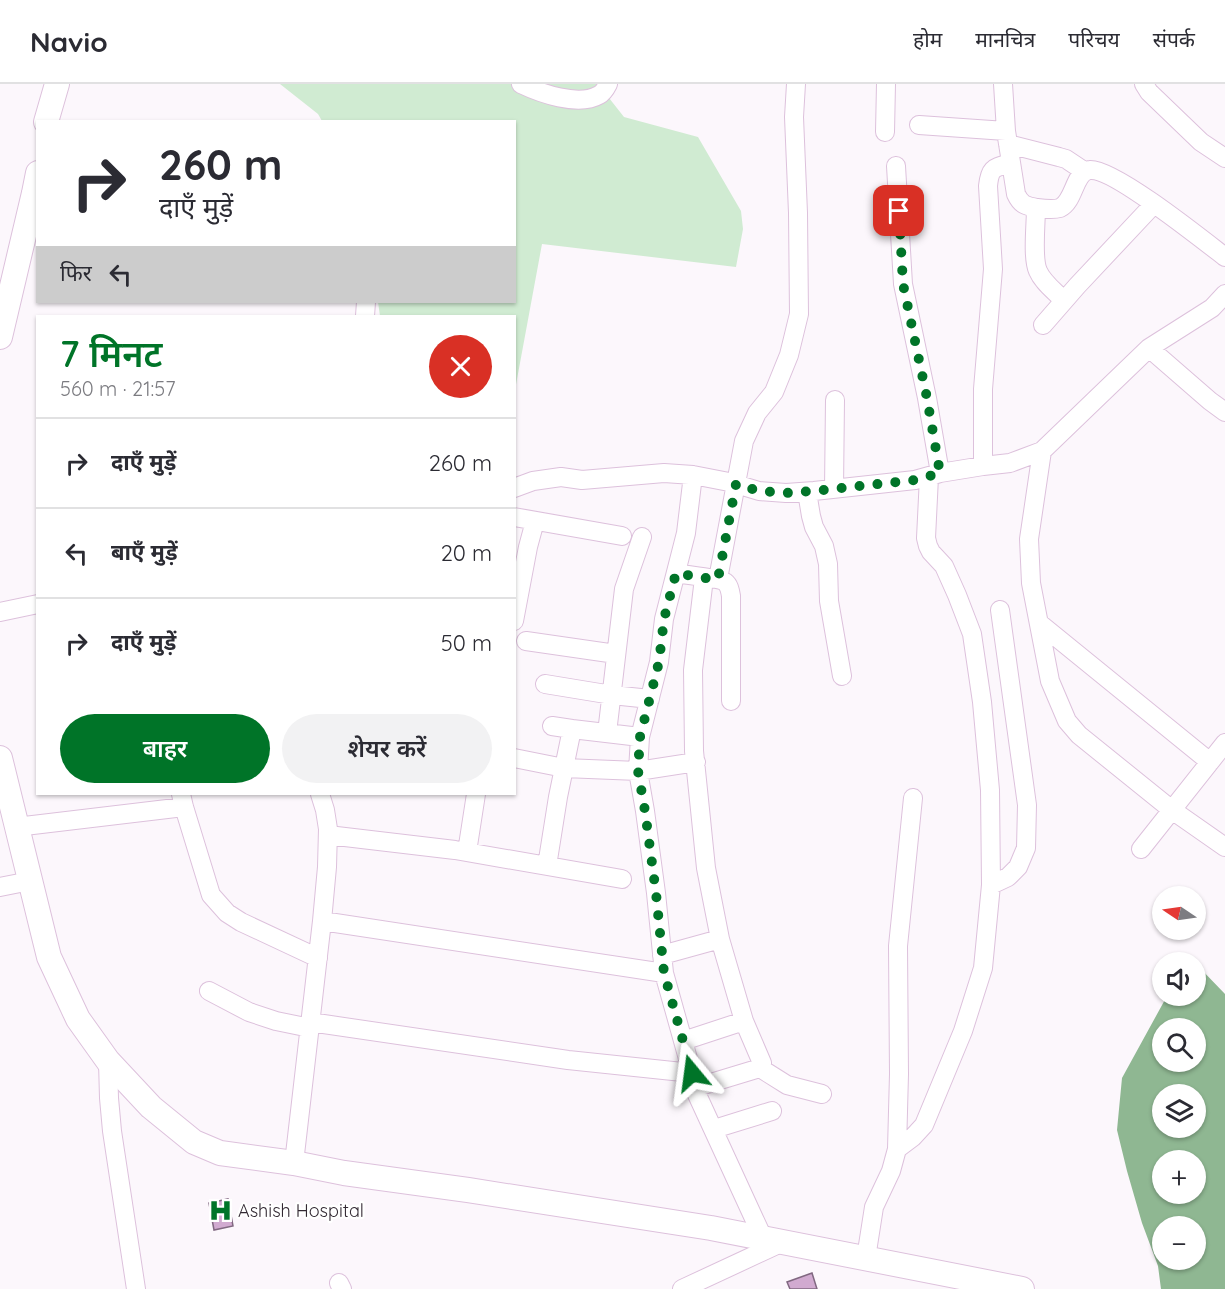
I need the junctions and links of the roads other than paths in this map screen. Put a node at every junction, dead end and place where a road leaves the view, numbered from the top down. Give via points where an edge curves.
1 (57, 84) edge
2 (520, 84) edge
3 (608, 84) edge
4 (796, 84) edge
5 (886, 84) edge
6 (1003, 84) edge
7 (1144, 84) edge
8 (47, 120) edge
9 (920, 125) dead end
10 (885, 132) dead end
11 (1007, 138) junction
12 (1225, 158) edge
13 (1011, 163) junction
14 (896, 166) dead end
15 (1084, 171) junction
16 (36, 183) edge
17 (1154, 204) junction
18 (1036, 208) junction
19 (1225, 256) edge
20 (1225, 294) edge
21 (1064, 301) junction
22 (1044, 325) dead end
23 (0, 337) edge
24 (1149, 348) junction
25 (835, 400) dead end
26 (1225, 412) edge
27 (1042, 451) junction
28 (983, 466) junction
29 (693, 475) junction
30 (935, 475) junction
31 (736, 484) junction
32 (516, 487) edge
33 (834, 489) junction
34 (807, 492) junction
35 (516, 517) edge
36 (535, 520) junction
37 (621, 536) dead end
38 (642, 537) dead end
39 (520, 562) edge
40 (676, 573) junction
41 (711, 579) junction
42 (516, 601) edge
43 (36, 604) edge
44 (1000, 610) dead end
45 (0, 612) edge
46 (1039, 623) junction
47 (526, 641) dead end
48 (616, 654) junction
49 (842, 676) dead end
50 (545, 684) dead end
51 (612, 695) junction
52 (650, 699) junction
53 (731, 701) dead end
54 (552, 726) dead end
55 (572, 729) junction
56 (607, 733) junction
57 (640, 737) junction
58 (1224, 746) edge
59 (0, 758) edge
60 (516, 758) edge
61 (696, 762) junction
62 (1210, 762) junction
63 (564, 768) junction
64 (638, 771) junction
65 (320, 795) edge
66 (474, 795) edge
67 (913, 798) dead end
68 (182, 800) edge
69 (1172, 810) junction
70 (16, 827) junction
71 (328, 835) junction
72 (1225, 846) edge
73 (1141, 849) dead end
74 (467, 852) junction
75 (553, 867) junction
76 (622, 879) dead end
77 (30, 881) junction
78 (991, 885) junction
79 (0, 887) edge
80 (322, 921) junction
81 (720, 939) junction
82 (318, 958) junction
83 (663, 964) junction
84 (209, 991) dead end
85 (744, 1021) junction
86 (310, 1025) junction
87 (683, 1041) junction
88 (108, 1061) junction
89 (760, 1068) junction
90 (693, 1080) junction
91 (822, 1094) dead end
92 (772, 1111) dead end
93 (714, 1130) junction
94 (897, 1149) junction
95 (294, 1163) junction
96 (773, 1240) junction
97 (866, 1258) junction
98 (136, 1289) edge
99 (682, 1289) edge
100 (1022, 1289) edge

1 - 8 main road
2 - 3 street via 539,93 588,99 601,94
4 - 31 street via 799,314 774,393 757,413 744,441
5 - 10 street
6 - 11 street
7 - 12 street via 1201,142
9 - 11 street
11 - 13 street
11 - 15 street via 1066,159
13 - 18 street via 1019,202
13 - 28 street via 992,170 988,186 993,269 983,389
14 - 30 street via 903,284 927,398
15 - 17 street via 1100,171
15 - 18 street via 1063,206
16 - 23 main road
17 - 19 street
17 - 21 street
18 - 21 street via 1038,271
20 - 24 street via 1212,308
21 - 22 street
24 - 26 street
24 - 27 street
25 - 33 street
27 - 28 street via 1010,463
27 - 46 street via 1029,539 1031,584
28 - 30 street
29 - 31 street
29 - 32 street via 664,473 582,480 561,477
29 - 40 street via 686,533
30 - 33 street
30 - 78 street via 926,538 931,552 944,567 972,634 990,790
31 - 34 street via 759,491
31 - 41 street
33 - 34 street
34 - 49 street via 814,527 828,564 828,601
35 - 36 street
36 - 37 street
36 - 39 street
38 - 48 street via 624,589
39 - 42 street
40 - 41 street
40 - 52 street
41 - 53 street via 727,583 730,588
41 - 61 street via 693,670
43 - 45 street
44 - 78 street via 1027,805 1026,848 1018,867
46 - 62 street
46 - 69 street via 1050,681 1067,721 1078,735
47 - 48 street
48 - 51 street
50 - 51 street
51 - 52 street
51 - 56 street
52 - 57 street
54 - 55 street
55 - 56 street
55 - 63 street
56 - 57 street
57 - 64 street
58 - 62 street
59 - 70 main road
60 - 63 street
61 - 64 street
61 - 81 street via 706,868
62 - 69 street
63 - 64 street
63 - 75 street
64 - 83 street
65 - 71 street
66 - 74 street
67 - 94 street via 898,946
68 - 70 street
68 - 82 street via 211,895 241,922
69 - 72 street
69 - 73 street
70 - 77 main road
71 - 74 street
71 - 80 street
74 - 75 street
75 - 76 street
77 - 79 street
77 - 88 main road via 49,957 78,1019
78 - 94 street via 983,968 963,1031 924,1125
80 - 82 street
80 - 83 street
81 - 83 street
81 - 85 street
82 - 86 street
83 - 87 street
84 - 86 street via 249,1012 276,1021
85 - 87 street
85 - 89 street via 762,1063
86 - 90 street
86 - 95 street
87 - 90 street
88 - 95 main road via 151,1107 194,1142 220,1153
88 - 98 street via 112,1131
89 - 90 street
89 - 91 street via 787,1085
90 - 93 street
92 - 93 street
93 - 96 street
94 - 97 street via 874,1207
95 - 96 main road
96 - 97 main road
96 - 99 street
97 - 100 main road

